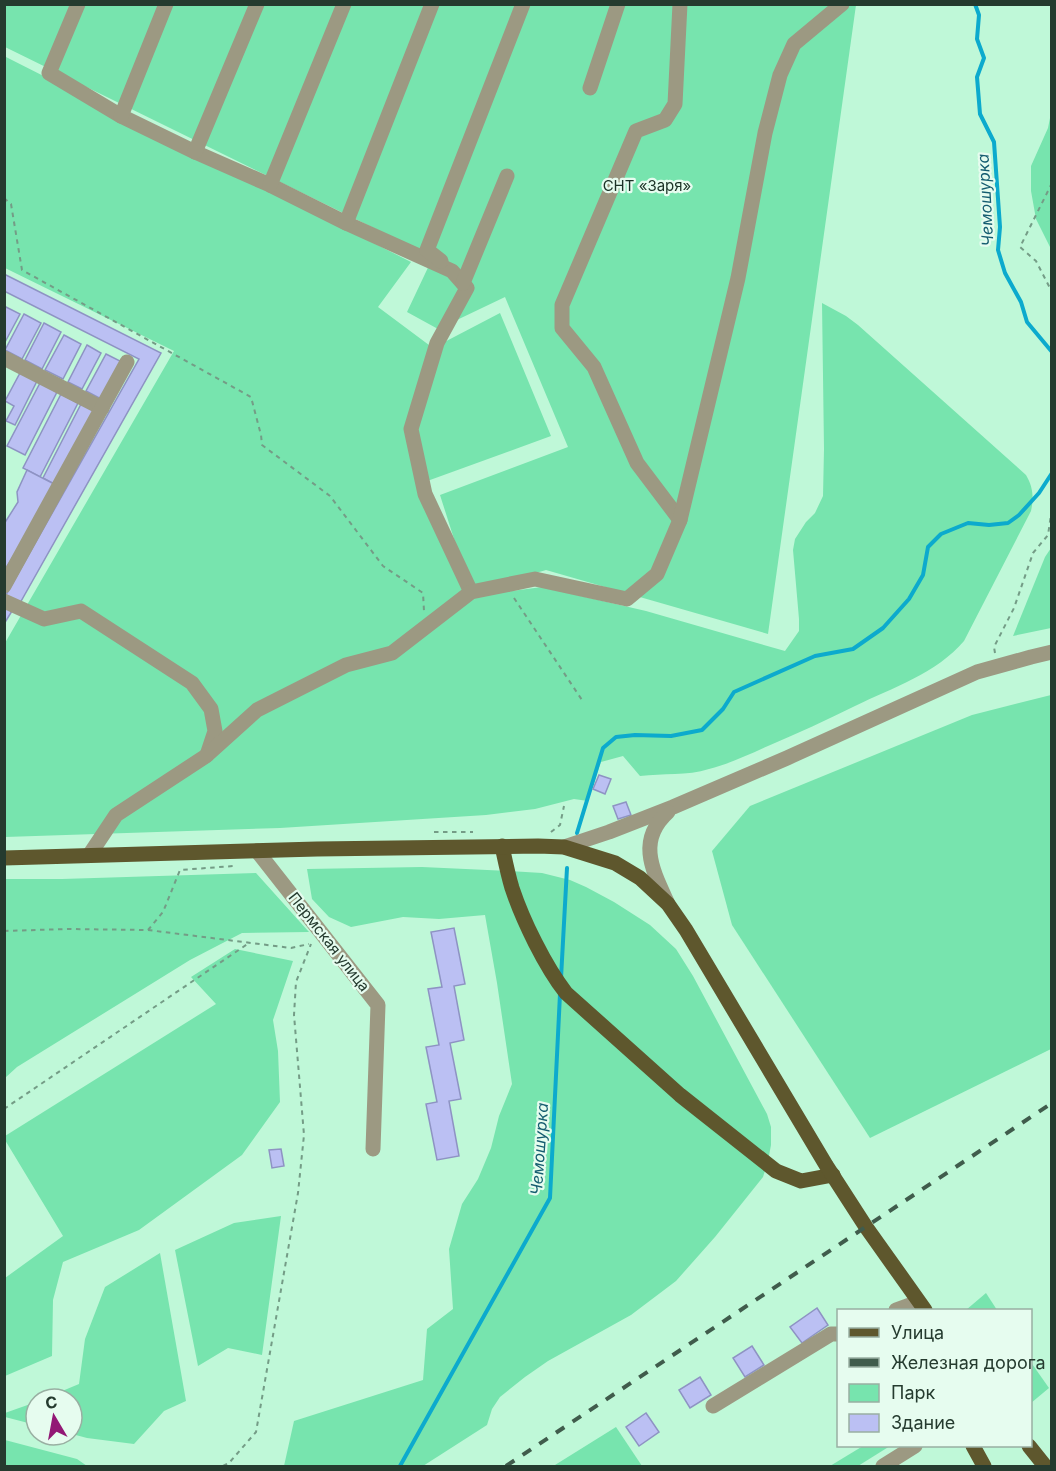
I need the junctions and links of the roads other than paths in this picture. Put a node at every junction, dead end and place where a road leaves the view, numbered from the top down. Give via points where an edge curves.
1 (78, 4) edge
2 (166, 4) edge
3 (257, 4) edge
4 (344, 4) edge
5 (432, 4) edge
6 (523, 4) edge
7 (618, 4) edge
8 (680, 4) edge
9 (842, 4) edge
10 (590, 88) dead end
11 (121, 116) junction
12 (195, 152) junction
13 (507, 176) dead end
14 (270, 185) junction
15 (346, 223) junction
16 (452, 271) junction
17 (463, 283) junction
18 (4, 358) edge
19 (127, 362) dead end
20 (102, 408) junction
21 (680, 520) junction
22 (4, 586) edge
23 (471, 592) junction
24 (4, 601) edge
25 (1052, 652) edge
26 (206, 756) junction
27 (673, 807) junction
28 (502, 846) junction
29 (564, 847) junction
30 (257, 851) junction
31 (90, 854) junction
32 (4, 858) edge
33 (668, 904) junction
34 (373, 1149) dead end
35 (832, 1176) junction
36 (920, 1308) edge
37 (837, 1334) edge
38 (713, 1406) dead end
39 (913, 1447) edge
40 (974, 1447) edge
41 (1030, 1447) edge
42 (883, 1467) edge
43 (984, 1467) edge
44 (1045, 1467) edge

1 - 11 street via 49,73
2 - 11 street
3 - 12 street
4 - 14 street
5 - 15 street
6 - 16 street via 428,250
7 - 10 street
8 - 21 street via 675,104 665,120 636,131 562,305 562,328 594,367 637,463
9 - 21 street via 794,44 780,75 765,132 738,278
11 - 12 street
12 - 14 street
13 - 17 street
14 - 15 street
15 - 16 street
16 - 17 street
17 - 23 street via 467,288 437,343 411,429 425,494
18 - 20 street
19 - 20 street
20 - 22 street
21 - 23 street via 657,574 627,599 535,579
23 - 26 street via 392,654 346,665 257,710
24 - 26 street via 44,619 81,611 192,683 211,709 215,731
25 - 27 street via 977,672
26 - 31 street via 116,815
27 - 29 street
27 - 33 street via 660,819 650,845 655,877
28 - 29 main road
28 - 30 main road
28 - 35 main road via 512,888 527,924 566,993 680,1095 776,1171 801,1181
29 - 33 main road via 615,863 640,878
30 - 31 main road
30 - 34 street, Пермская улица via 315,938 378,1005
31 - 32 main road
33 - 35 main road
35 - 36 main road
37 - 38 street via 831,1334
39 - 42 street
40 - 43 main road
41 - 44 main road

